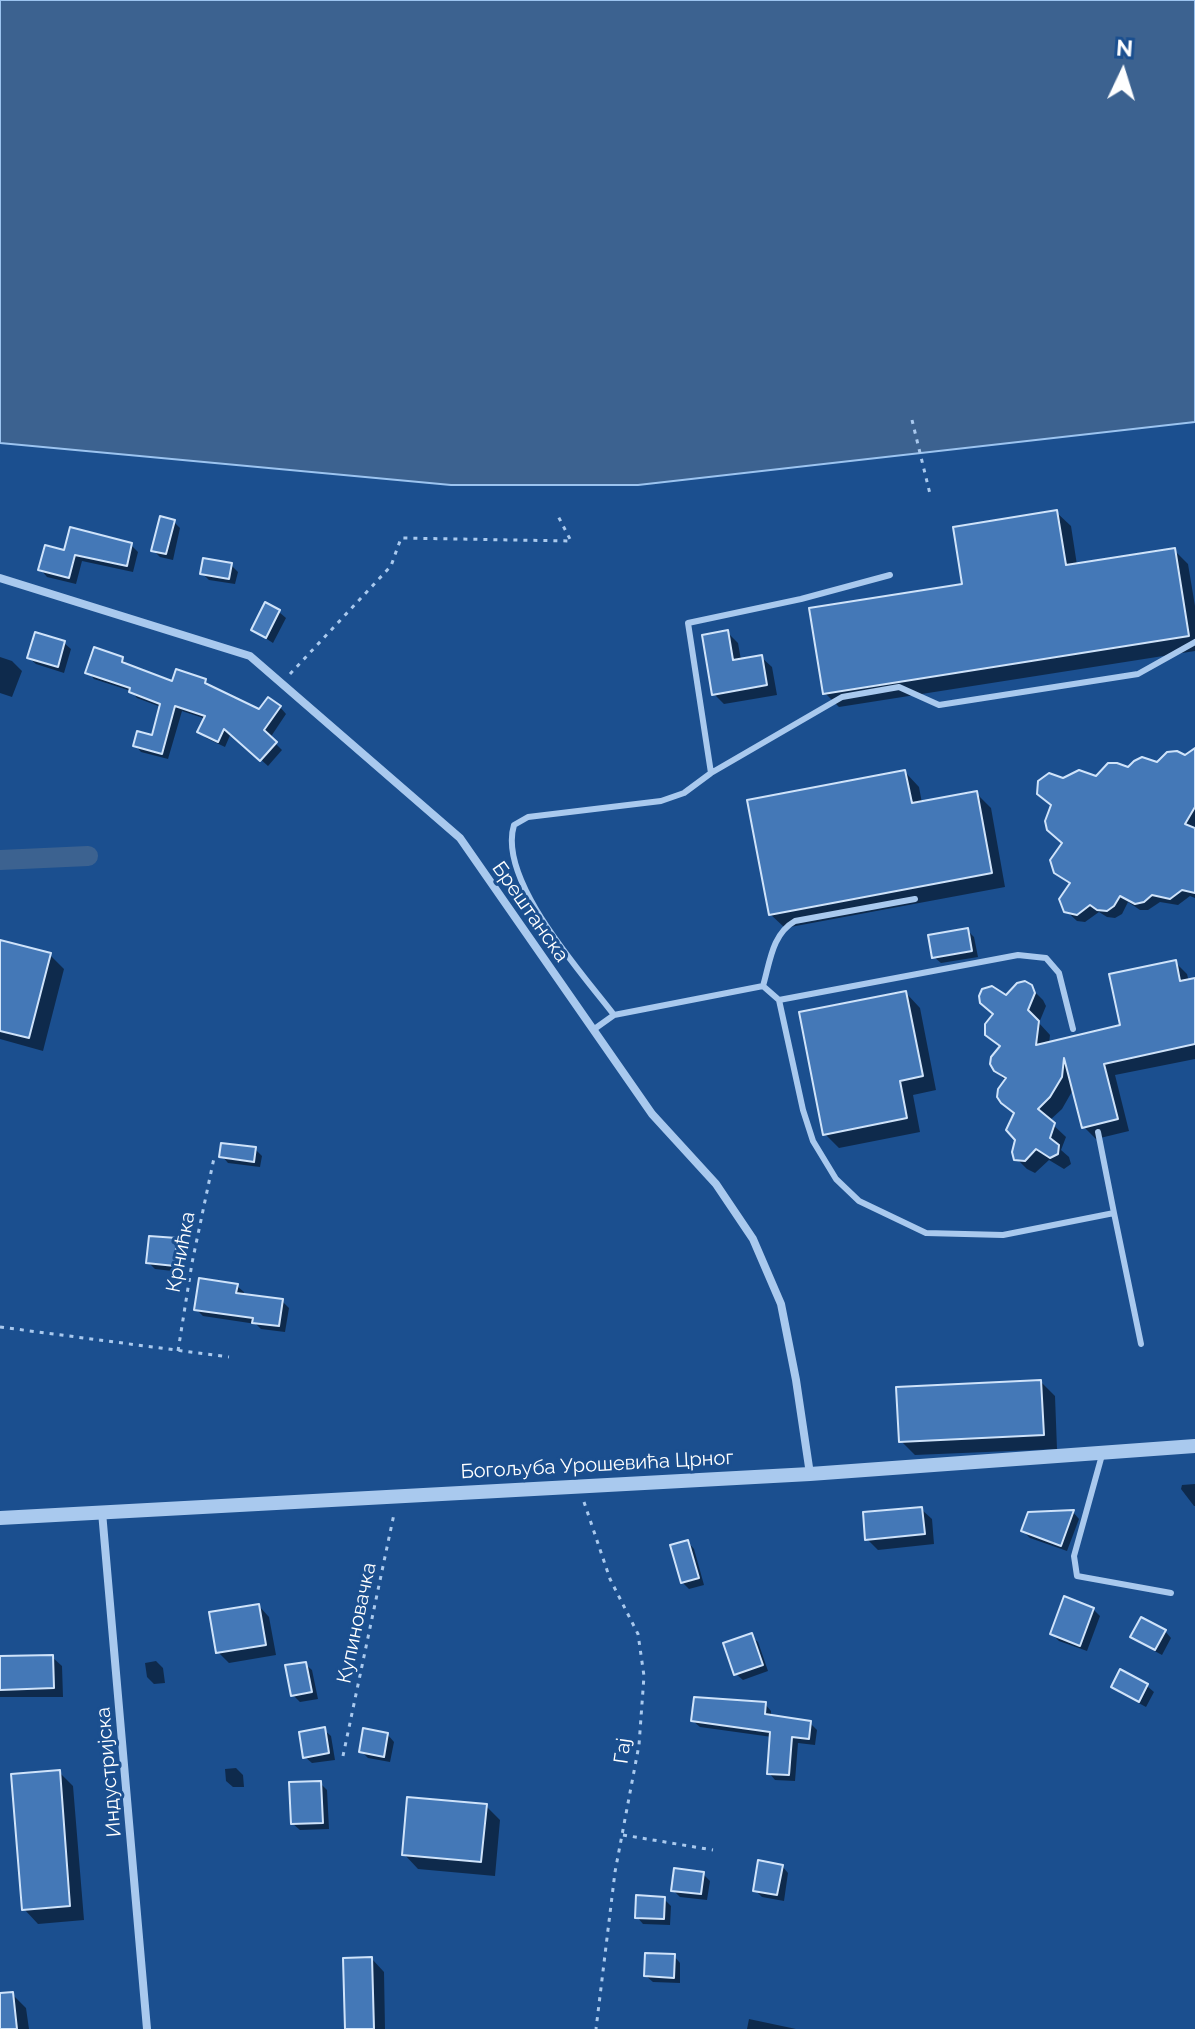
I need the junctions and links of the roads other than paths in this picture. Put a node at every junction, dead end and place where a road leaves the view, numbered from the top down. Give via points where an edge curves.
1 (890, 575) dead end
2 (0, 578) edge
3 (1195, 642) edge
4 (711, 773) junction
5 (915, 899) dead end
6 (763, 986) junction
7 (779, 1000) junction
8 (614, 1015) junction
9 (1073, 1029) dead end
10 (593, 1030) junction
11 (1098, 1132) dead end
12 (1114, 1213) junction
13 (1141, 1344) dead end
14 (1195, 1446) edge
15 (1102, 1453) junction
16 (810, 1474) junction
17 (102, 1512) junction
18 (0, 1518) edge
19 (1171, 1593) dead end
20 (147, 2029) edge

1 - 4 lane via 688,623
2 - 10 street, Брештанска via 250,656 460,838
3 - 4 lane via 1138,674 939,705 899,687 842,697
4 - 8 lane via 684,793 661,801 528,817 514,825 510,839 522,886
5 - 6 lane via 795,921 777,938
6 - 7 lane
6 - 8 lane
7 - 9 lane via 1018,955 1046,958 1059,973
7 - 12 lane via 813,1141 836,1179 859,1201 926,1233 1003,1235
8 - 10 lane
10 - 16 street, Брештанска via 652,1114 716,1184 753,1239 781,1304
11 - 12 lane
12 - 13 lane
14 - 15 street, Богољуба Урошевића Црног
15 - 16 street, Богољуба Урошевића Црног
15 - 19 lane via 1074,1556 1077,1576
16 - 17 street, Богољуба Урошевића Црног
17 - 18 street, Богољуба Урошевића Црног
17 - 20 street, Индустријска

